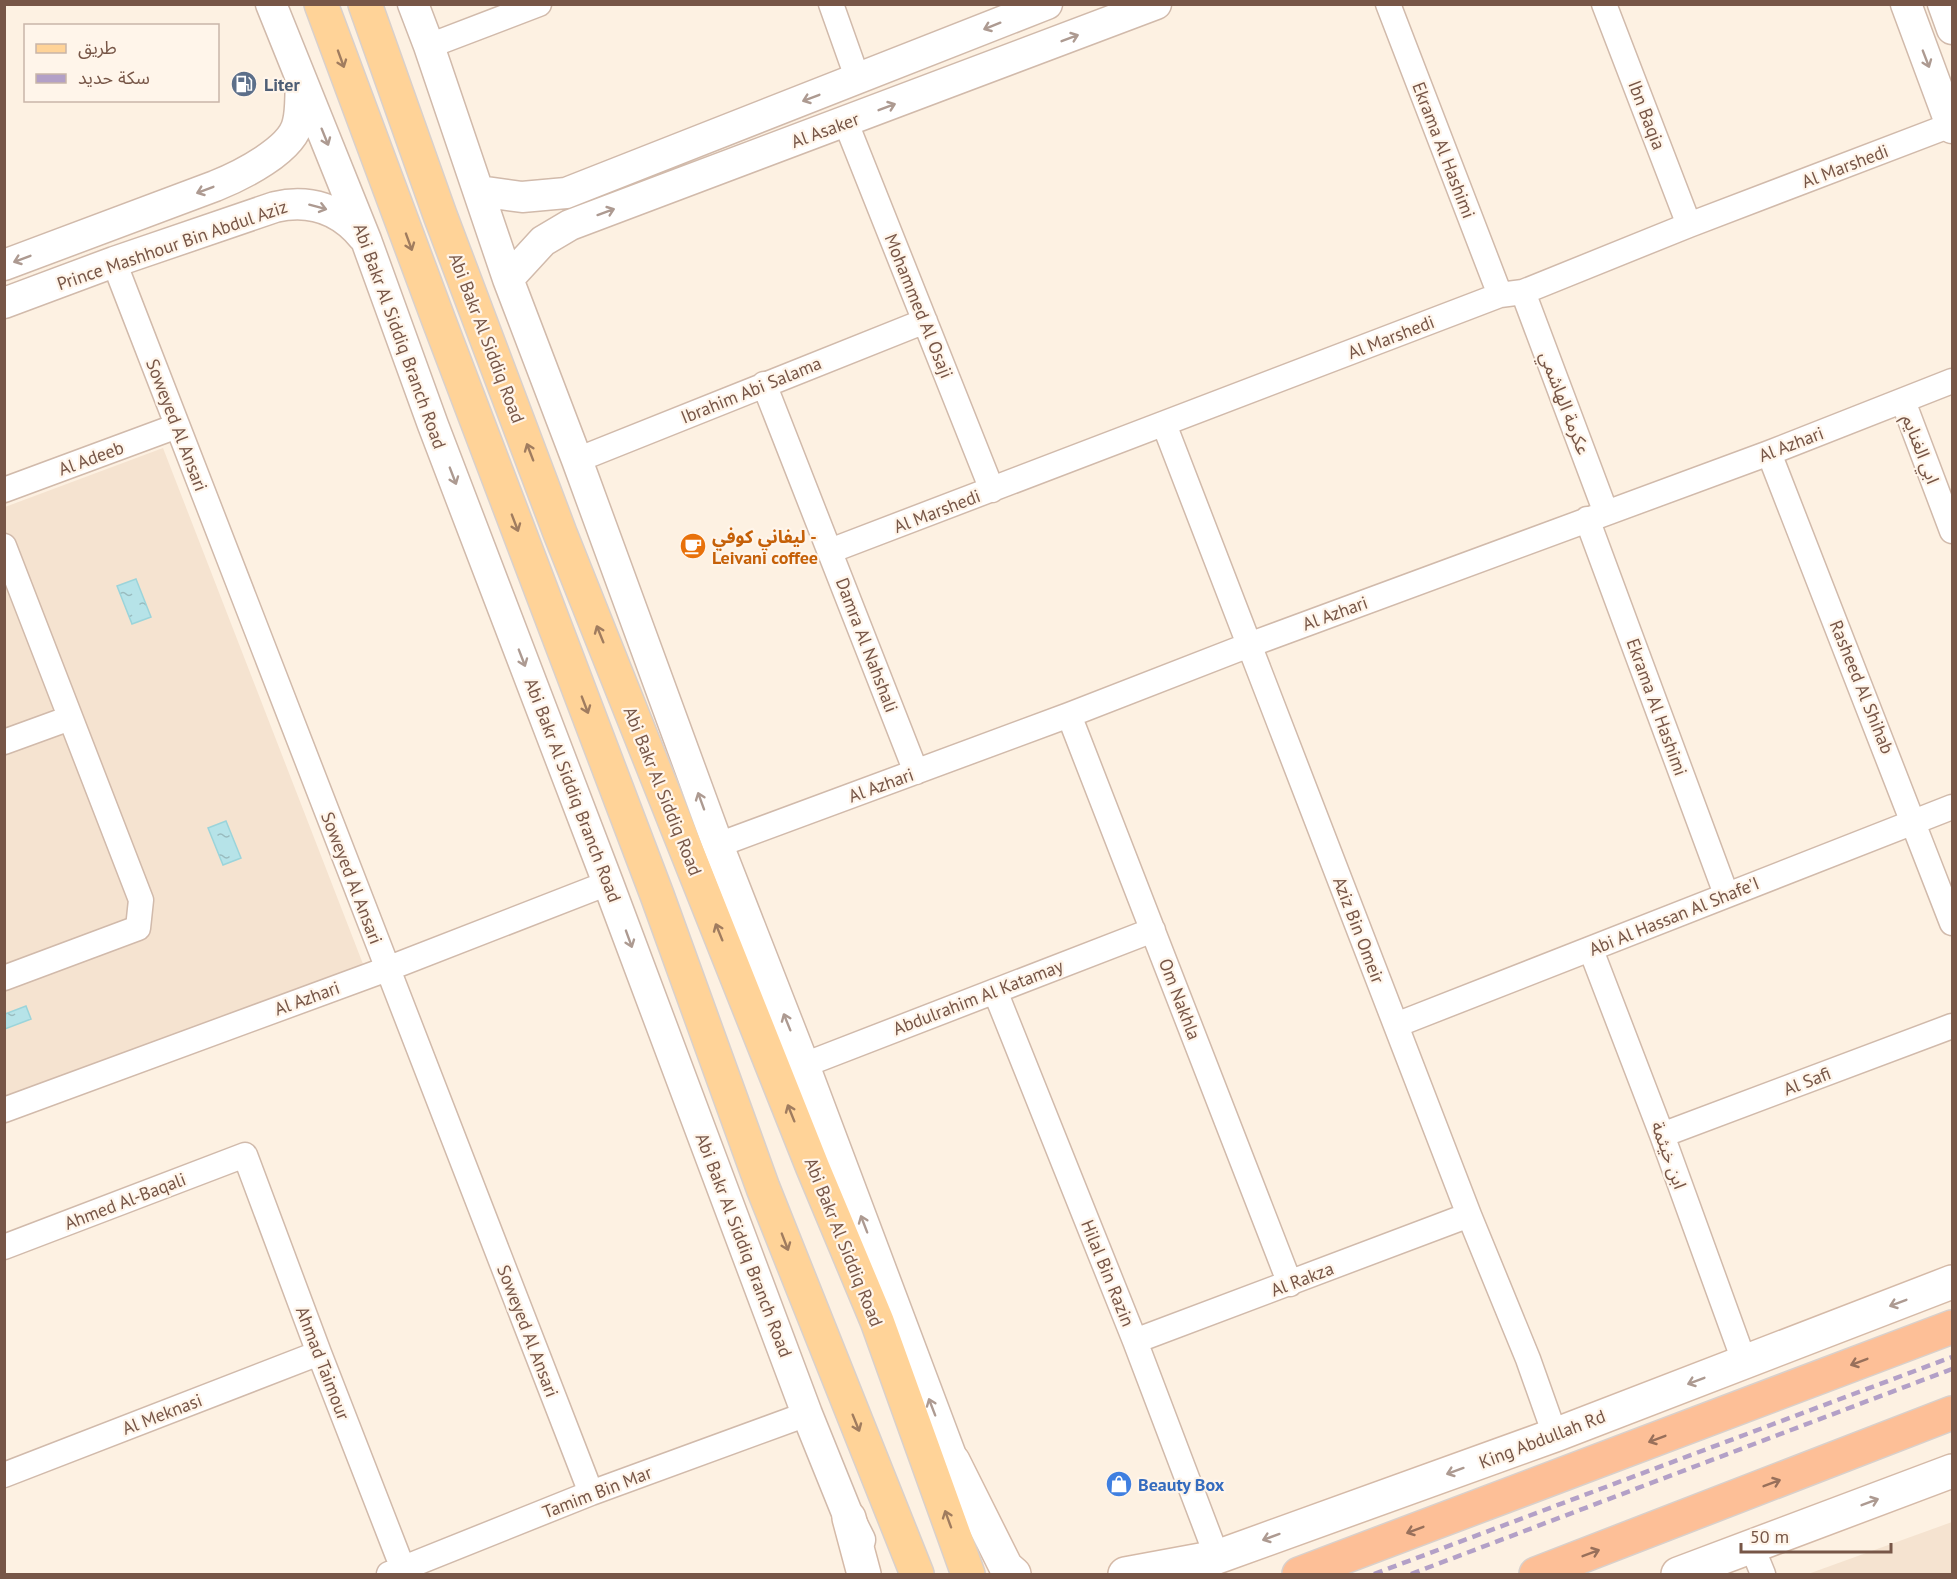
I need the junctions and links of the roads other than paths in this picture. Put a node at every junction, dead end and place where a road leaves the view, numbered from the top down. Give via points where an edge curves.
1 (272, 4) edge
2 (321, 4) edge
3 (365, 4) edge
4 (413, 4) edge
5 (539, 4) edge
6 (831, 4) edge
7 (1047, 4) edge
8 (1156, 4) edge
9 (1388, 4) edge
10 (1604, 4) edge
11 (1906, 4) edge
12 (1943, 4) edge
13 (1953, 28) edge
14 (952, 43) junction
15 (429, 46) junction
16 (967, 77) junction
17 (301, 78) junction
18 (858, 80) junction
19 (846, 123) junction
20 (1952, 126) edge
21 (245, 171) junction
22 (479, 190) junction
23 (566, 193) junction
24 (261, 212) junction
25 (570, 225) junction
26 (1689, 225) junction
27 (366, 240) junction
28 (114, 262) junction
29 (4, 265) edge
30 (508, 279) junction
31 (1512, 294) junction
32 (4, 303) edge
33 (925, 321) junction
34 (1953, 381) edge
35 (764, 384) junction
36 (1903, 401) junction
37 (1164, 424) junction
38 (177, 426) junction
39 (1769, 453) junction
40 (577, 460) junction
41 (4, 490) edge
42 (992, 490) junction
43 (1596, 516) junction
44 (1953, 531) edge
45 (4, 546) edge
46 (830, 551) junction
47 (1249, 645) junction
48 (1069, 715) junction
49 (70, 718) junction
50 (4, 742) edge
51 (916, 772) junction
52 (1953, 807) edge
53 (1915, 822) junction
54 (718, 845) junction
55 (608, 883) junction
56 (1726, 894) junction
57 (1953, 922) edge
58 (1153, 930) junction
59 (1591, 950) junction
60 (387, 969) junction
61 (4, 978) edge
62 (995, 991) junction
63 (1396, 1025) junction
64 (1953, 1026) edge
65 (804, 1065) junction
66 (4, 1110) edge
67 (1662, 1135) junction
68 (245, 1155) joint
69 (1469, 1215) junction
70 (4, 1247) edge
71 (1953, 1282) edge
72 (1290, 1284) junction
73 (1953, 1327) edge
74 (1135, 1341) junction
75 (319, 1353) junction
76 (1744, 1362) junction
77 (1953, 1413) edge
78 (807, 1414) junction
79 (1555, 1435) junction
80 (953, 1461) junction
81 (1953, 1471) edge
82 (4, 1475) edge
83 (591, 1493) junction
84 (849, 1518) junction
85 (1217, 1557) junction
86 (1757, 1561) edge
87 (395, 1572) edge
88 (864, 1575) edge
89 (877, 1575) edge
90 (917, 1575) edge
91 (968, 1575) edge
92 (992, 1575) edge
93 (1014, 1575) edge
94 (1125, 1575) edge
95 (1171, 1575) edge
96 (1189, 1575) edge
97 (1299, 1575) edge
98 (1536, 1575) edge
99 (1678, 1575) edge

1 - 17 street, Abi Bakr Al Siddiq Branch Road
2 -> 90 main road via 657,895 763,1188
91 -> 3 main road, Abi Bakr Al Siddiq Road via 877,1321 560,533
4 - 15 street
5 - 15 street
6 - 18 street
7 -> 14 street, Al Asaker
16 -> 8 street, Al Asaker
9 - 31 street, Ekrama Al Hashimi
10 - 26 street, Ibn Baqia
11 -> 20 street
12 - 13 street
14 - 16 street
14 - 18 street, Al Asaker
15 - 22 street
19 -> 16 street, Al Asaker
17 - 21 street, Prince Mashhour Bin Abdul Aziz via 298,123 290,140
17 -> 27 street, Abi Bakr Al Siddiq Branch Road
18 -> 23 street, Al Asaker
25 -> 19 street, Al Asaker
19 - 33 street, Mohammed Al Osaji
20 - 26 street, Al Marshedi
21 - 24 street via 259,177 266,189
21 -> 29 street, Prince Mashhour Bin Abdul Aziz via 215,186
22 - 23 street, Al Asaker via 522,197
22 - 30 street
23 - 25 street via 552,202 552,218
24 -> 27 street, Prince Mashhour Bin Abdul Aziz via 290,204 319,206 346,219
24 - 28 street, Prince Mashhour Bin Abdul Aziz
25 - 30 street, Al Asaker via 543,241
26 - 31 street, Al Marshedi
27 -> 55 street, Abi Bakr Al Siddiq Branch Road
28 - 32 street, Prince Mashhour Bin Abdul Aziz
28 - 38 street, Soweyed Al Ansari
30 - 40 street
31 - 37 street, Al Marshedi
31 - 43 street, عكرمة الهاشمي
33 - 35 street, Ibrahim Abi Salama
33 - 42 street, Mohammed Al Osaji
34 - 36 street, Al Azhari
35 - 40 street, Ibrahim Abi Salama
35 - 46 street, Damra Al Nahshali
36 - 39 street, Al Azhari
36 - 44 street, ابي الغنايم
37 - 42 street, Al Marshedi
37 - 47 street, Aziz Bin Omeir
38 - 41 street, Al Adeeb
38 - 60 street, Soweyed Al Ansari
39 - 43 street, Al Azhari
39 - 53 street, Rasheed Al Shihab
54 -> 40 street
42 - 46 street, Al Marshedi
43 - 47 street, Al Azhari
43 - 56 street, Ekrama Al Hashimi
45 - 49 street
46 - 51 street, Damra Al Nahshali
47 - 48 street, Al Azhari
47 - 63 street, Aziz Bin Omeir
48 - 51 street, Al Azhari
48 - 58 street, Om Nakhla
49 - 50 street
49 - 61 street via 141,900 138,928
51 - 54 street, Al Azhari
52 - 53 street, Abi Al Hassan Al Shafe'I
53 - 56 street, Abi Al Hassan Al Shafe'I
53 - 57 street, Rasheed Al Shihab
65 -> 54 street
55 - 60 street, Al Azhari
55 -> 78 street, Abi Bakr Al Siddiq Branch Road
56 - 59 street, Abi Al Hassan Al Shafe'I
58 - 62 street, Abdulrahim Al Katamay
58 - 72 street, Om Nakhla
59 - 63 street, Abi Al Hassan Al Shafe'I
59 - 67 street, ابن خيثمة
60 - 66 street, Al Azhari
60 - 83 street, Soweyed Al Ansari
62 - 65 street, Abdulrahim Al Katamay
62 - 74 street, Hilal Bin Razin
63 - 69 street, Aziz Bin Omeir
64 - 67 street, Al Safi
80 -> 65 street
67 - 76 street, ابن خيثمة
68 - 70 street, Ahmed Al-Baqali
68 - 75 street, Ahmad Taimour
69 - 72 street, Al Rakza
69 - 79 street, Aziz Bin Omeir
71 -> 76 main road, King Abdullah Rd
72 - 74 street, Al Rakza
73 -> 97 highway
74 - 85 street, Hilal Bin Razin
75 - 82 street, Al Meknasi
75 - 87 street, Ahmad Taimour
76 -> 79 main road, King Abdullah Rd
98 -> 77 highway
78 - 83 street, Tamim Bin Mar
78 - 84 street, Abi Bakr Al Siddiq Branch Road
79 -> 85 main road, King Abdullah Rd
80 - 92 main road
80 - 93 main road via 1006,1567
86 -> 81 main road
83 - 87 street, Tamim Bin Mar
84 - 88 main road
84 - 89 street, Abi Bakr Al Siddiq Branch Road
85 - 94 main road, King Abdullah Rd
85 - 95 main road
85 - 96 main road
86 - 99 main road

